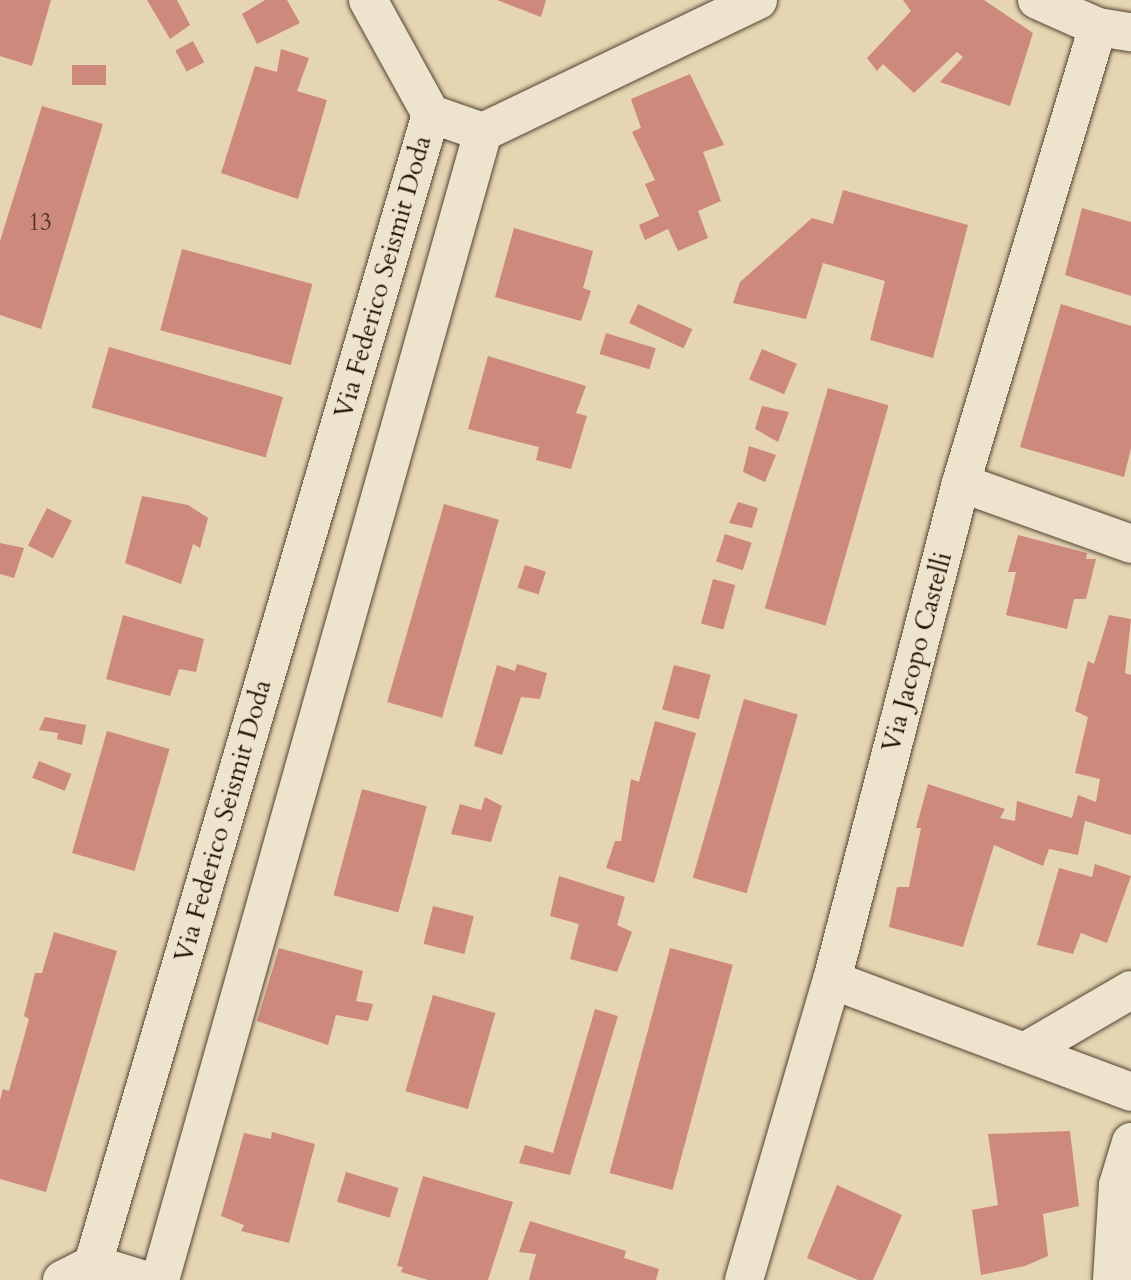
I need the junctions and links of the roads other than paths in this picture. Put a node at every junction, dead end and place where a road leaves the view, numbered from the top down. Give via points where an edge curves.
1 (368, 0) edge
2 (758, 0) edge
3 (1037, 0) edge
4 (1114, 29) edge
5 (431, 114) junction
6 (483, 132) junction
7 (961, 483) junction
8 (1131, 544) edge
9 (832, 980) junction
10 (1131, 990) edge
11 (1026, 1051) junction
12 (1131, 1092) edge
13 (1131, 1142) edge
14 (77, 1272) edge
15 (144, 1280) edge
16 (160, 1280) edge
17 (744, 1280) edge
18 (1112, 1280) edge

1 - 5 street
2 - 6 street
3 - 4 street
4 - 7 street, Via Jacopo Castelli
5 - 6 street, Via Federico Seismit Doda
5 - 14 street, Via Federico Seismit Doda
6 - 16 street
7 - 8 street
7 - 9 street, Via Jacopo Castelli
9 - 11 street
9 - 17 street, Via Jacopo Castelli
10 - 11 street
11 - 12 street
13 - 18 street via 1118,1185
14 - 15 street, Via Federico Seismit Doda

